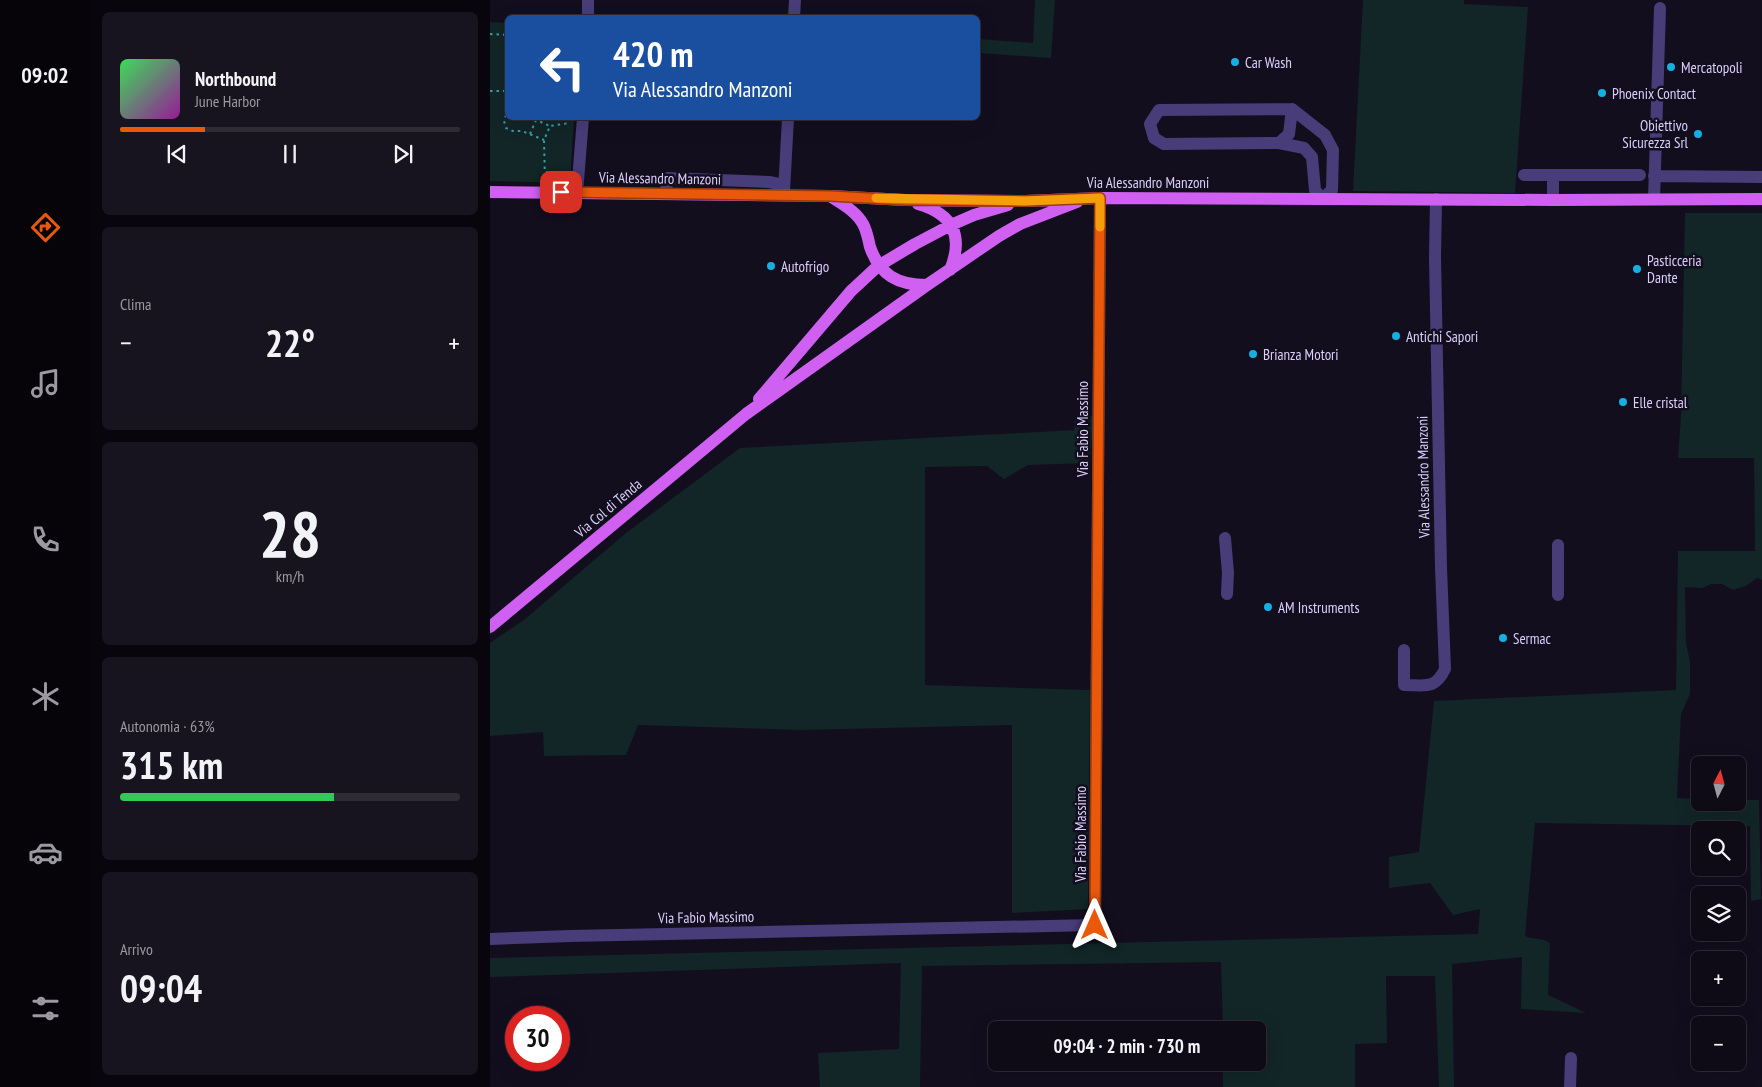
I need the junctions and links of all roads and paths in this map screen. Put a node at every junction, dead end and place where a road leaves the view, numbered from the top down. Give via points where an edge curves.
1 (588, 0) edge
2 (795, 0) edge
3 (1660, 8) dead end
4 (588, 15) edge
5 (794, 15) edge
6 (490, 34) edge
7 (505, 35) edge
8 (490, 91) edge
9 (505, 91) edge
10 (1292, 109) junction
11 (505, 118) edge
12 (536, 120) edge
13 (538, 120) edge
14 (583, 120) edge
15 (788, 120) edge
16 (550, 126) junction
17 (530, 134) junction
18 (544, 140) junction
19 (1279, 143) junction
20 (546, 172) junction
21 (579, 174) junction
22 (1524, 175) dead end
23 (1553, 175) junction
24 (1640, 175) dead end
25 (1654, 176) junction
26 (1762, 177) edge
27 (784, 190) junction
28 (490, 192) edge
29 (545, 192) junction
30 (578, 193) junction
31 (830, 196) junction
32 (1086, 198) junction
33 (1100, 198) junction
34 (1322, 198) junction
35 (1436, 199) junction
36 (1654, 199) junction
37 (1762, 199) edge
38 (905, 200) junction
39 (1553, 200) junction
40 (1025, 201) junction
41 (951, 226) junction
42 (878, 266) junction
43 (950, 270) junction
44 (927, 285) junction
45 (746, 414) junction
46 (1225, 538) dead end
47 (1558, 545) dead end
48 (1227, 594) dead end
49 (1558, 595) dead end
50 (490, 627) edge
51 (1404, 650) dead end
52 (490, 939) edge
53 (1571, 1058) dead end
54 (1570, 1087) edge

1 - 4 street
2 - 5 street
3 - 25 street
6 - 7 path
8 - 9 path
10 - 19 street via 1289,134
10 - 19 street via 1159,110 1150,124 1154,138 1164,144
10 - 34 street via 1325,135 1333,150 1332,190
11 - 17 path via 506,128
12 - 17 path
13 - 16 path
14 - 16 path
14 - 21 street
15 - 27 street
16 - 18 path
17 - 18 path
18 - 20 path
19 - 34 street via 1304,148 1312,157 1315,190
20 - 21 path
20 - 29 path
21 - 30 street
22 - 23 street
23 - 24 street
23 - 39 street
25 - 26 street
25 - 36 street
27 - 30 main road, Via Alessandro Manzoni
27 - 31 main road, Via Alessandro Manzoni
28 - 29 main road, Via Alessandro Manzoni
29 - 30 main road, Via Alessandro Manzoni
31 - 38 main road, Via Alessandro Manzoni
31 - 42 main road via 863,224
32 - 33 main road, Via Alessandro Manzoni
32 - 40 main road, Via Alessandro Manzoni
32 - 43 main road, Via Col di Tenda via 1020,224
33 - 34 main road, Via Alessandro Manzoni
33 - 52 street, Via Fabio Massimo via 1095,925
34 - 35 main road, Via Alessandro Manzoni
35 - 39 main road, Via Alessandro Manzoni
35 - 51 street, Via Alessandro Manzoni via 1440,539 1445,669 1440,680 1430,685 1404,685
36 - 37 main road, Via Alessandro Manzoni
36 - 39 main road, Via Alessandro Manzoni
38 - 40 main road, Via Alessandro Manzoni
38 - 41 main road via 942,214
40 - 41 main road, Via Col di Tenda via 988,210
41 - 42 main road, Via Col di Tenda
41 - 43 main road via 956,256
42 - 44 main road via 901,282
42 - 45 main road, Via Col di Tenda via 851,291
43 - 44 main road, Via Col di Tenda
44 - 45 main road, Via Col di Tenda
45 - 50 main road, Via Col di Tenda
46 - 48 street
47 - 49 street
53 - 54 street

